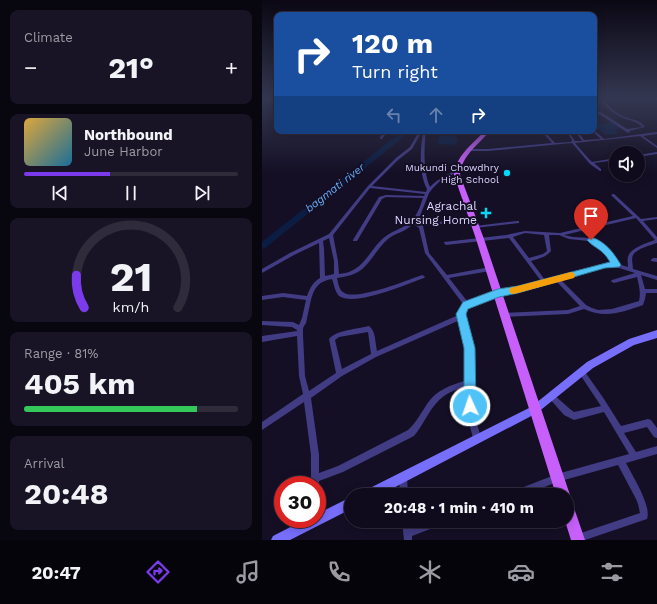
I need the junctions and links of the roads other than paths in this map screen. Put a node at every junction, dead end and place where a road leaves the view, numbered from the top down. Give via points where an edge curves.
1 (617, 123) edge
2 (640, 123) edge
3 (628, 130) junction
4 (657, 133) edge
5 (384, 134) edge
6 (419, 134) edge
7 (424, 134) edge
8 (485, 134) edge
9 (545, 134) edge
10 (569, 134) edge
11 (578, 134) edge
12 (597, 134) edge
13 (640, 135) junction
14 (635, 136) junction
15 (381, 138) dead end
16 (602, 139) junction
17 (583, 140) junction
18 (573, 141) junction
19 (553, 143) junction
20 (657, 146) edge
21 (470, 150) junction
22 (657, 153) edge
23 (645, 155) edge
24 (609, 160) edge
25 (591, 163) junction
26 (600, 170) dead end
27 (457, 171) junction
28 (369, 187) junction
29 (428, 193) junction
30 (613, 195) dead end
31 (638, 218) junction
32 (657, 218) edge
33 (517, 222) dead end
34 (412, 224) junction
35 (419, 225) junction
36 (474, 225) junction
37 (546, 233) junction
38 (560, 234) junction
39 (330, 235) junction
40 (510, 236) junction
41 (480, 239) junction
42 (355, 240) dead end
43 (657, 240) edge
44 (321, 241) junction
45 (446, 243) dead end
46 (527, 260) junction
47 (616, 265) junction
48 (490, 269) junction
49 (631, 270) junction
50 (262, 271) edge
51 (638, 273) junction
52 (335, 276) junction
53 (422, 277) dead end
54 (446, 277) junction
55 (657, 278) edge
56 (322, 279) junction
57 (557, 279) junction
58 (544, 282) junction
59 (614, 282) dead end
60 (643, 291) junction
61 (657, 291) edge
62 (498, 293) junction
63 (262, 298) edge
64 (309, 298) junction
65 (466, 304) junction
66 (584, 307) junction
67 (461, 314) junction
68 (505, 315) junction
69 (262, 323) edge
70 (300, 331) junction
71 (657, 334) edge
72 (262, 339) edge
73 (374, 355) junction
74 (581, 371) junction
75 (340, 374) junction
76 (469, 382) junction
77 (307, 396) junction
78 (551, 396) junction
79 (606, 408) junction
80 (534, 410) junction
81 (262, 426) edge
82 (620, 430) junction
83 (657, 434) edge
84 (477, 439) junction
85 (657, 450) edge
86 (634, 456) junction
87 (620, 460) junction
88 (315, 476) edge
89 (326, 476) edge
90 (403, 477) junction
91 (557, 478) junction
92 (382, 488) edge
93 (404, 488) edge
94 (532, 488) edge
95 (561, 488) edge
96 (344, 506) edge
97 (326, 514) edge
98 (300, 528) edge
99 (426, 528) edge
100 (574, 528) edge
101 (408, 537) edge
102 (280, 539) edge
103 (577, 539) edge

1 - 3 street
2 - 3 street via 644,127
3 - 14 street
4 - 13 street
5 - 15 street
6 - 28 street via 411,148
7 - 29 street via 424,172
8 - 21 main road
9 - 19 street
10 - 18 street
11 - 17 street
12 - 16 street
13 - 14 street
13 - 20 street
14 - 16 street
16 - 17 street
17 - 18 street
18 - 19 street
18 - 25 street
19 - 21 street
21 - 27 main road
22 - 23 street
24 - 25 street
25 - 26 street
27 - 29 street
27 - 36 main road
28 - 29 street
28 - 39 street
29 - 34 street
29 - 42 street via 380,198
30 - 31 street
31 - 32 street
31 - 38 street
31 - 43 street
33 - 36 street
34 - 35 street
34 - 52 street via 385,239 356,270
35 - 36 street via 441,222
35 - 54 street via 427,252
36 - 41 main road
37 - 38 street
37 - 40 street via 525,232
37 - 46 street via 549,251
38 - 47 street via 572,239 595,241 609,253
39 - 44 street
39 - 52 street via 336,261
40 - 41 street
40 - 46 street
41 - 45 street
41 - 48 main road
43 - 49 street via 631,254
44 - 50 street
44 - 56 street
46 - 58 street
47 - 49 street
47 - 57 street via 605,265
48 - 54 street
48 - 62 main road
49 - 51 street
51 - 55 street
51 - 59 street
51 - 60 street
52 - 53 street via 342,295 356,297
52 - 56 street
54 - 65 street
56 - 64 street via 315,284
57 - 58 street
57 - 66 street
58 - 62 street
60 - 61 street
60 - 66 street via 641,302 617,311 597,312
62 - 65 street
62 - 68 main road
63 - 64 street via 283,295
64 - 70 street via 306,317
65 - 67 street
66 - 68 street via 568,312
67 - 73 street via 458,318
67 - 76 street via 469,348
68 - 80 main road
69 - 70 street via 294,325
70 - 72 street
70 - 77 street via 300,359
71 - 74 street via 632,342
73 - 75 street
73 - 75 street via 371,332 368,329 338,334 332,339
74 - 78 street
74 - 79 street
75 - 77 street
76 - 84 street via 471,415
76 - 89 street via 438,396 418,427 411,433
77 - 81 street
77 - 88 street via 315,455
78 - 79 street via 574,416
78 - 80 street
79 - 82 street
80 - 84 street
80 - 91 main road
82 - 83 street via 648,423
82 - 86 street
84 - 90 street
85 - 86 street
86 - 87 street
87 - 91 street
87 - 103 street via 641,503 644,516
90 - 92 street
90 - 93 street
91 - 94 street
91 - 95 main road
96 - 97 street
98 - 102 street
99 - 101 street
100 - 103 main road

